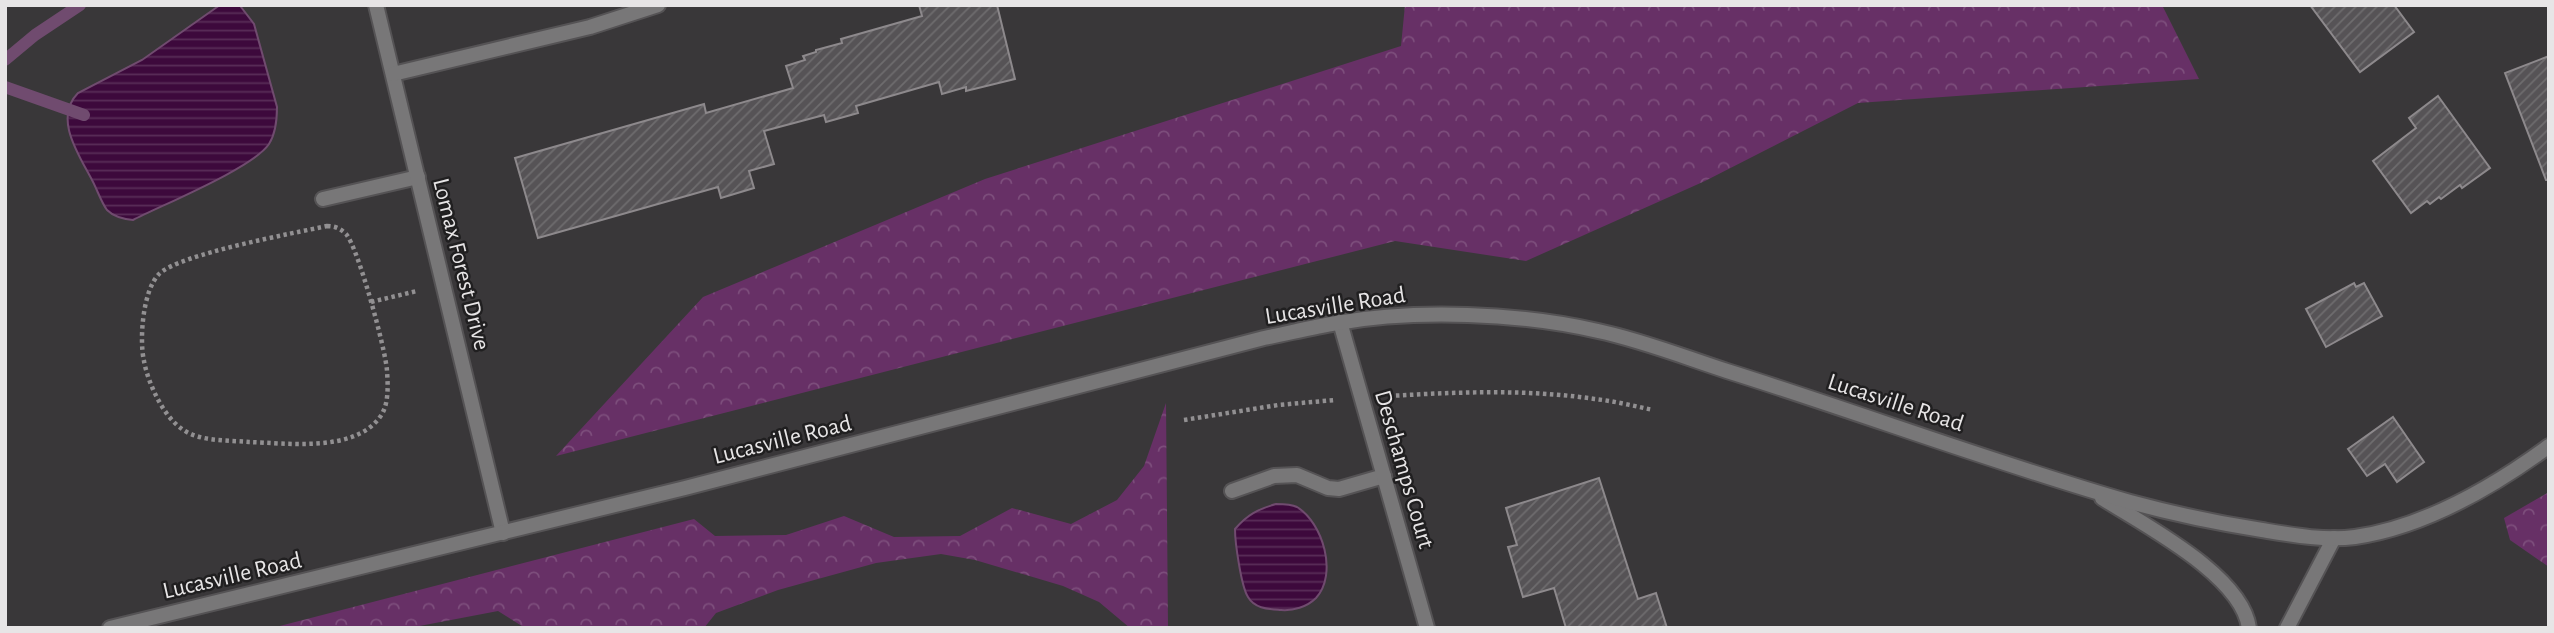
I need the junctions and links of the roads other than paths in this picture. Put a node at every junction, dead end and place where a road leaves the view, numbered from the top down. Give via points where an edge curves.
1 (376, 5) edge
2 (658, 5) edge
3 (393, 74) junction
4 (418, 177) junction
5 (323, 199) dead end
6 (1340, 322) junction
7 (2549, 446) edge
8 (1384, 476) junction
9 (2089, 490) junction
10 (1232, 491) dead end
11 (503, 533) junction
12 (2334, 538) junction
13 (110, 628) edge
14 (1426, 628) edge
15 (2249, 628) edge
16 (2287, 628) edge

1 - 3 street, Lomax Forest Drive
2 - 3 street via 590,27
3 - 4 street, Lomax Forest Drive
4 - 5 street
4 - 11 street, Lomax Forest Drive
6 - 8 street, Deschamps Court
6 - 9 street, Lucasville Road via 1444,315 1531,319 1600,331
6 - 11 street, Lucasville Road
7 - 12 street, Lucasville Road via 2461,500 2411,522
8 - 10 street via 1339,489 1297,475 1274,476
8 - 14 street, Deschamps Court
9 - 12 street, Lucasville Road via 2201,521
9 - 15 street via 2221,579 2236,597
11 - 13 street, Lucasville Road
12 - 16 street

